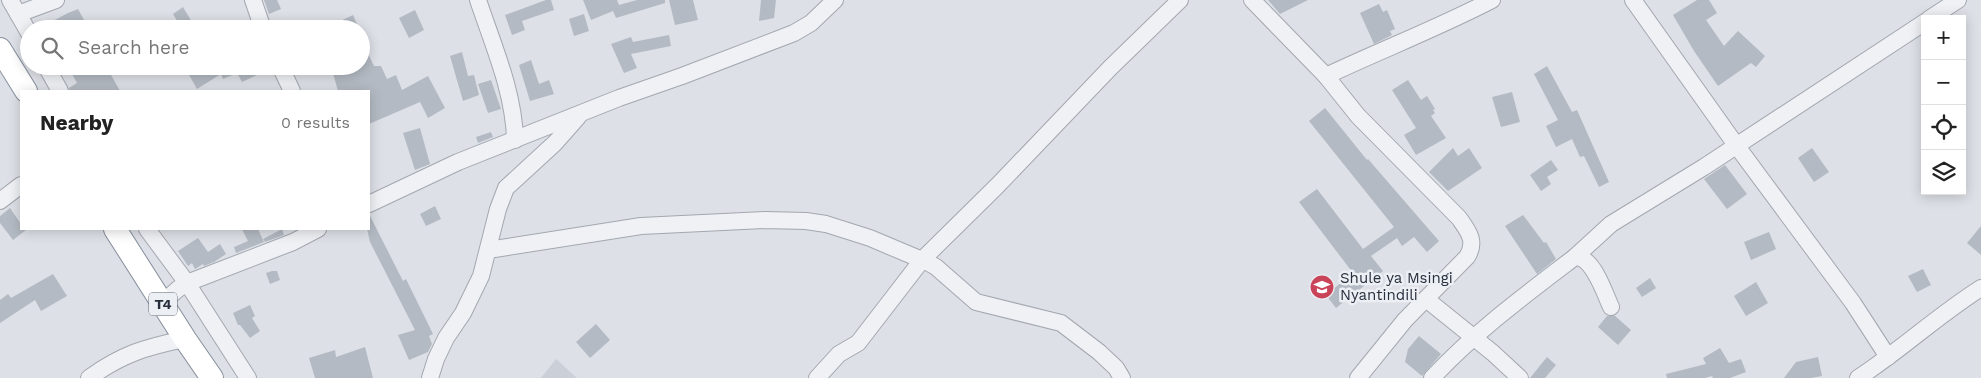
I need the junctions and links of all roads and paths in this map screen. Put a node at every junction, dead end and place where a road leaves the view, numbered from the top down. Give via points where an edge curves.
1 (56, 0) edge
2 (253, 0) edge
3 (478, 0) edge
4 (1180, 0) edge
5 (1252, 0) edge
6 (1492, 0) edge
7 (1633, 0) edge
8 (1958, 0) edge
9 (828, 3) edge
10 (14, 7) edge
11 (1935, 15) edge
12 (22, 20) edge
13 (260, 20) edge
14 (1921, 25) edge
15 (0, 49) edge
16 (51, 75) edge
17 (284, 75) edge
18 (1326, 76) junction
19 (25, 90) edge
20 (59, 90) edge
21 (292, 90) edge
22 (581, 114) junction
23 (515, 140) junction
24 (1736, 145) junction
25 (20, 185) edge
26 (0, 201) edge
27 (370, 204) edge
28 (116, 230) edge
29 (148, 230) edge
30 (316, 230) edge
31 (488, 250) junction
32 (1575, 257) junction
33 (922, 260) junction
34 (187, 284) junction
35 (1981, 288) edge
36 (1426, 299) junction
37 (162, 303) junction
38 (1611, 307) dead end
39 (1473, 337) junction
40 (185, 339) junction
41 (1888, 358) junction
42 (89, 378) edge
43 (212, 378) edge
44 (248, 378) edge
45 (430, 378) edge
46 (817, 378) edge
47 (1122, 378) edge
48 (1358, 378) edge
49 (1432, 378) edge
50 (1520, 378) edge
51 (1859, 378) edge

1 - 10 street
2 - 13 street
3 - 23 street via 510,101
4 - 33 street
5 - 18 street
6 - 18 street
7 - 24 street
8 - 11 street
9 - 22 street via 811,23 794,33
10 - 12 street
14 - 24 street
15 - 19 highway
16 - 20 street
17 - 21 street
18 - 36 street via 1358,116 1458,218 1472,237 1473,244 1467,257
22 - 23 street
22 - 31 street via 506,188
23 - 27 street via 458,162
24 - 32 street via 1611,224
24 - 41 street via 1853,304
25 - 26 street
28 - 37 highway, T4
29 - 34 street
30 - 34 street
31 - 33 street via 641,226 765,220 826,224
31 - 45 street via 474,292 446,338
32 - 38 street via 1585,259 1590,265
32 - 39 street
33 - 46 street via 858,343 839,354
33 - 47 street via 936,267 976,302 1061,323 1104,356
34 - 37 street
34 - 44 street
35 - 41 street via 1951,306
36 - 39 street
36 - 48 street
37 - 40 highway, T4
39 - 49 street
39 - 50 street
40 - 42 street via 147,347 109,363
40 - 43 highway, T4
41 - 51 street

